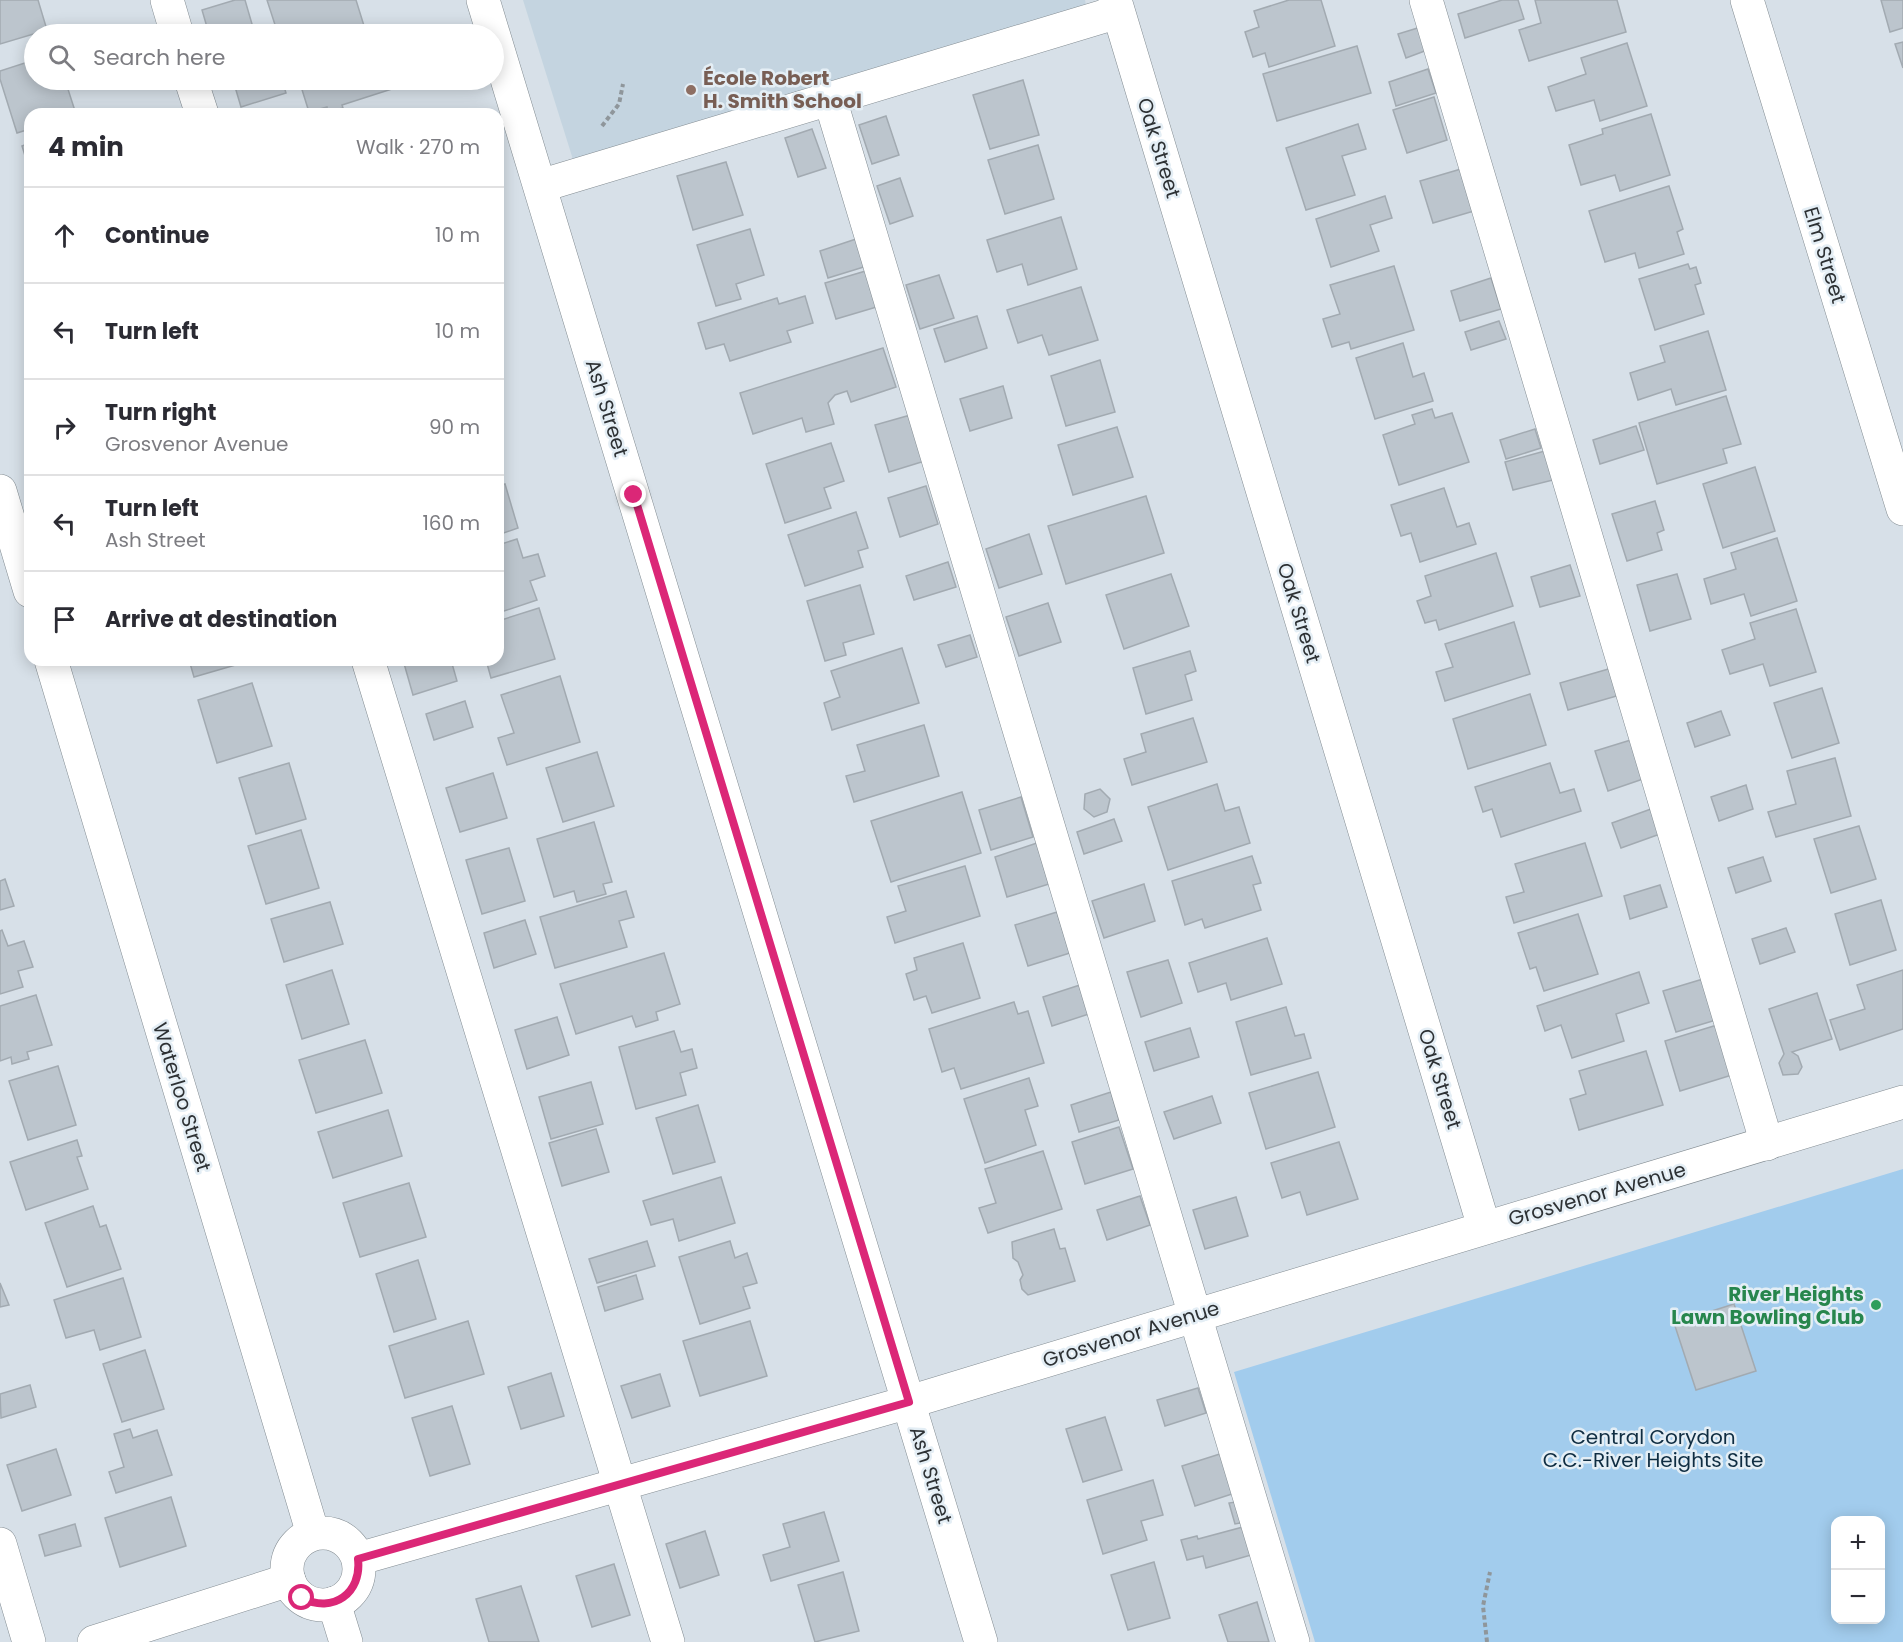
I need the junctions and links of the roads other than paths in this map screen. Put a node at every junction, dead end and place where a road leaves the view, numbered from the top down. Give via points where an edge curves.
1 (167, 0) edge
2 (483, 0) edge
3 (1426, 0) edge
4 (1747, 0) edge
5 (1116, 6) edge
6 (174, 24) edge
7 (490, 24) edge
8 (504, 69) edge
9 (194, 90) edge
10 (830, 99) junction
11 (200, 108) edge
12 (540, 186) junction
13 (0, 491) edge
14 (1903, 509) edge
15 (24, 571) edge
16 (53, 666) edge
17 (370, 666) edge
18 (1903, 1102) edge
19 (1767, 1144) junction
20 (1484, 1227) junction
21 (1194, 1315) junction
22 (909, 1402) junction
23 (619, 1483) junction
24 (313, 1534) junction
25 (0, 1544) edge
26 (358, 1559) junction
27 (289, 1580) junction
28 (334, 1603) junction
29 (29, 1642) edge
30 (94, 1642) edge
31 (346, 1642) edge
32 (668, 1642) edge
33 (981, 1642) edge
34 (1293, 1642) edge

1 - 6 street
2 - 7 street, Ash Street
3 - 19 street
4 - 14 street, Elm Street
5 - 10 street
5 - 20 street, Oak Street
8 - 12 street, Ash Street
9 - 11 street
10 - 12 street
10 - 21 street
12 - 22 street, Ash Street
13 - 15 street
16 - 24 street, Waterloo Street
17 - 23 street
18 - 19 street, Grosvenor Avenue
19 - 20 street, Grosvenor Avenue
20 - 21 street, Grosvenor Avenue
21 - 22 street, Grosvenor Avenue
21 - 34 street
22 - 23 street, Grosvenor Avenue
22 - 33 street, Ash Street
23 - 26 street, Grosvenor Avenue
23 - 32 street
24 - 26 street via 336,1534 353,1548
24 - 27 street via 294,1546 288,1557
25 - 29 street
26 - 28 street via 359,1570 352,1591
27 - 28 street via 293,1590 311,1603
27 - 30 street
28 - 31 street

